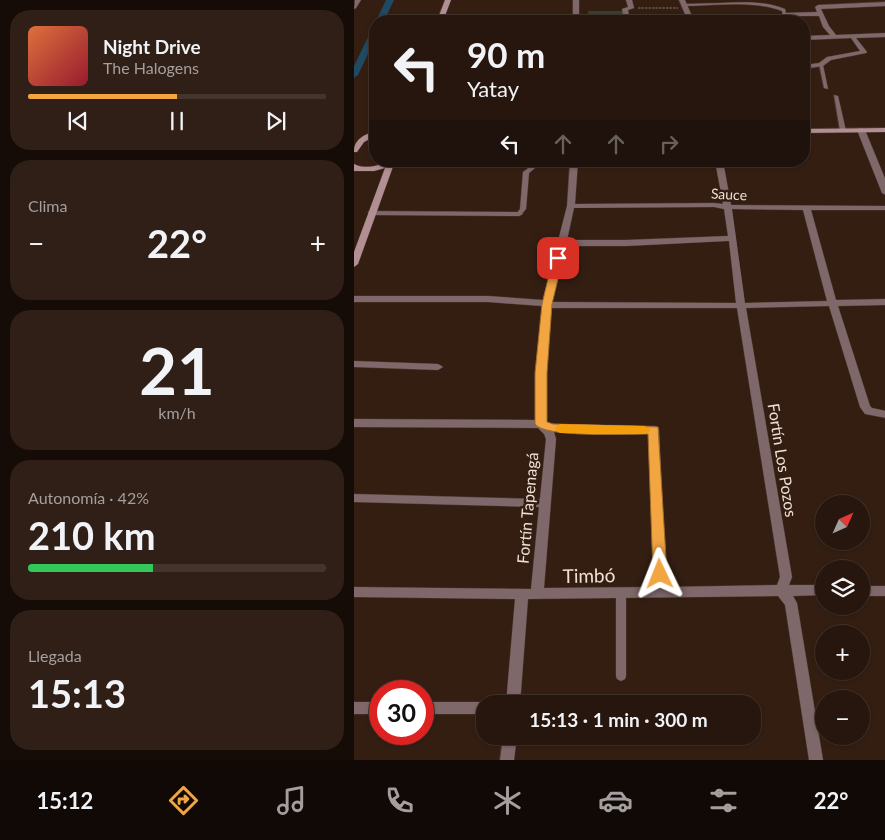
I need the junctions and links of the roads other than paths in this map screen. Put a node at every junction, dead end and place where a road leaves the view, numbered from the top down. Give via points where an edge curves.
1 (358, 0) edge
2 (448, 0) edge
3 (576, 0) edge
4 (629, 0) edge
5 (684, 4) edge
6 (885, 4) edge
7 (354, 7) edge
8 (785, 14) joint
9 (820, 14) junction
10 (442, 15) edge
11 (576, 15) edge
12 (626, 15) edge
13 (885, 34) edge
14 (852, 36) junction
15 (835, 37) junction
16 (810, 38) edge
17 (821, 65) junction
18 (810, 66) edge
19 (826, 88) dead end
20 (836, 96) dead end
21 (843, 130) junction
22 (861, 130) junction
23 (885, 130) edge
24 (810, 131) edge
25 (369, 136) edge
26 (354, 150) edge
27 (354, 166) edge
28 (377, 167) edge
29 (389, 167) edge
30 (533, 167) edge
31 (574, 167) edge
32 (720, 167) edge
33 (885, 193) edge
34 (571, 206) junction
35 (726, 208) junction
36 (885, 208) edge
37 (807, 209) junction
38 (372, 213) junction
39 (518, 214) joint
40 (733, 238) junction
41 (562, 243) junction
42 (354, 264) edge
43 (354, 299) edge
44 (832, 302) junction
45 (885, 302) edge
46 (547, 304) junction
47 (741, 304) junction
48 (354, 364) edge
49 (438, 367) dead end
50 (885, 415) edge
51 (354, 423) edge
52 (541, 424) junction
53 (354, 498) edge
54 (544, 503) junction
55 (781, 590) junction
56 (815, 590) edge
57 (870, 591) edge
58 (885, 591) edge
59 (354, 592) edge
60 (660, 592) junction
61 (621, 593) junction
62 (522, 594) junction
63 (537, 594) junction
64 (621, 676) dead end
65 (514, 695) edge
66 (354, 708) edge
67 (369, 708) edge
68 (434, 708) edge
69 (476, 708) edge
70 (509, 745) edge
71 (507, 760) edge
72 (816, 760) edge

1 - 7 street
2 - 10 main road
3 - 11 street
4 - 12 street via 631,8 625,9
5 - 8 lane via 768,5 780,8
6 - 9 street via 818,7
8 - 9 street
9 - 15 street
13 - 14 street
14 - 15 street
14 - 17 street via 864,52 830,58
15 - 16 street
17 - 18 street
17 - 19 lane
20 - 21 lane
21 - 22 main road
21 - 24 main road
22 - 23 main road
22 - 33 street
25 - 26 main road via 361,140
27 - 28 main road via 356,169
29 - 38 main road
30 - 39 lane via 526,172 523,210
31 - 34 street, Fortín Tapenagá
32 - 35 street, Fortín Los Pozos
34 - 35 street, Sauce via 714,205
34 - 41 street, Fortín Tapenagá
35 - 37 street, Sauce
35 - 40 street, Fortín Los Pozos
36 - 37 street, Sauce
37 - 44 street
38 - 39 street
38 - 42 main road
40 - 41 street via 626,244
40 - 47 street, Fortín Los Pozos
41 - 46 street, Fortín Tapenagá
43 - 46 street
44 - 45 street
44 - 47 street
44 - 50 street via 865,407
46 - 47 street
46 - 52 street, Fortín Tapenagá via 541,373
47 - 55 street, Fortín Los Pozos via 786,577
48 - 49 street
51 - 52 street
52 - 54 street, Fortín Tapenagá via 551,439
52 - 60 street via 552,428 654,430
53 - 54 street
54 - 63 street, Fortín Tapenagá
55 - 56 street, Timbó
55 - 60 street, Timbó
55 - 72 street via 791,603
57 - 58 street
59 - 62 street, Timbó
60 - 61 street, Timbó
61 - 63 street, Timbó
61 - 64 lane
62 - 63 street, Timbó
62 - 65 street
66 - 67 street
68 - 69 street
70 - 71 street

